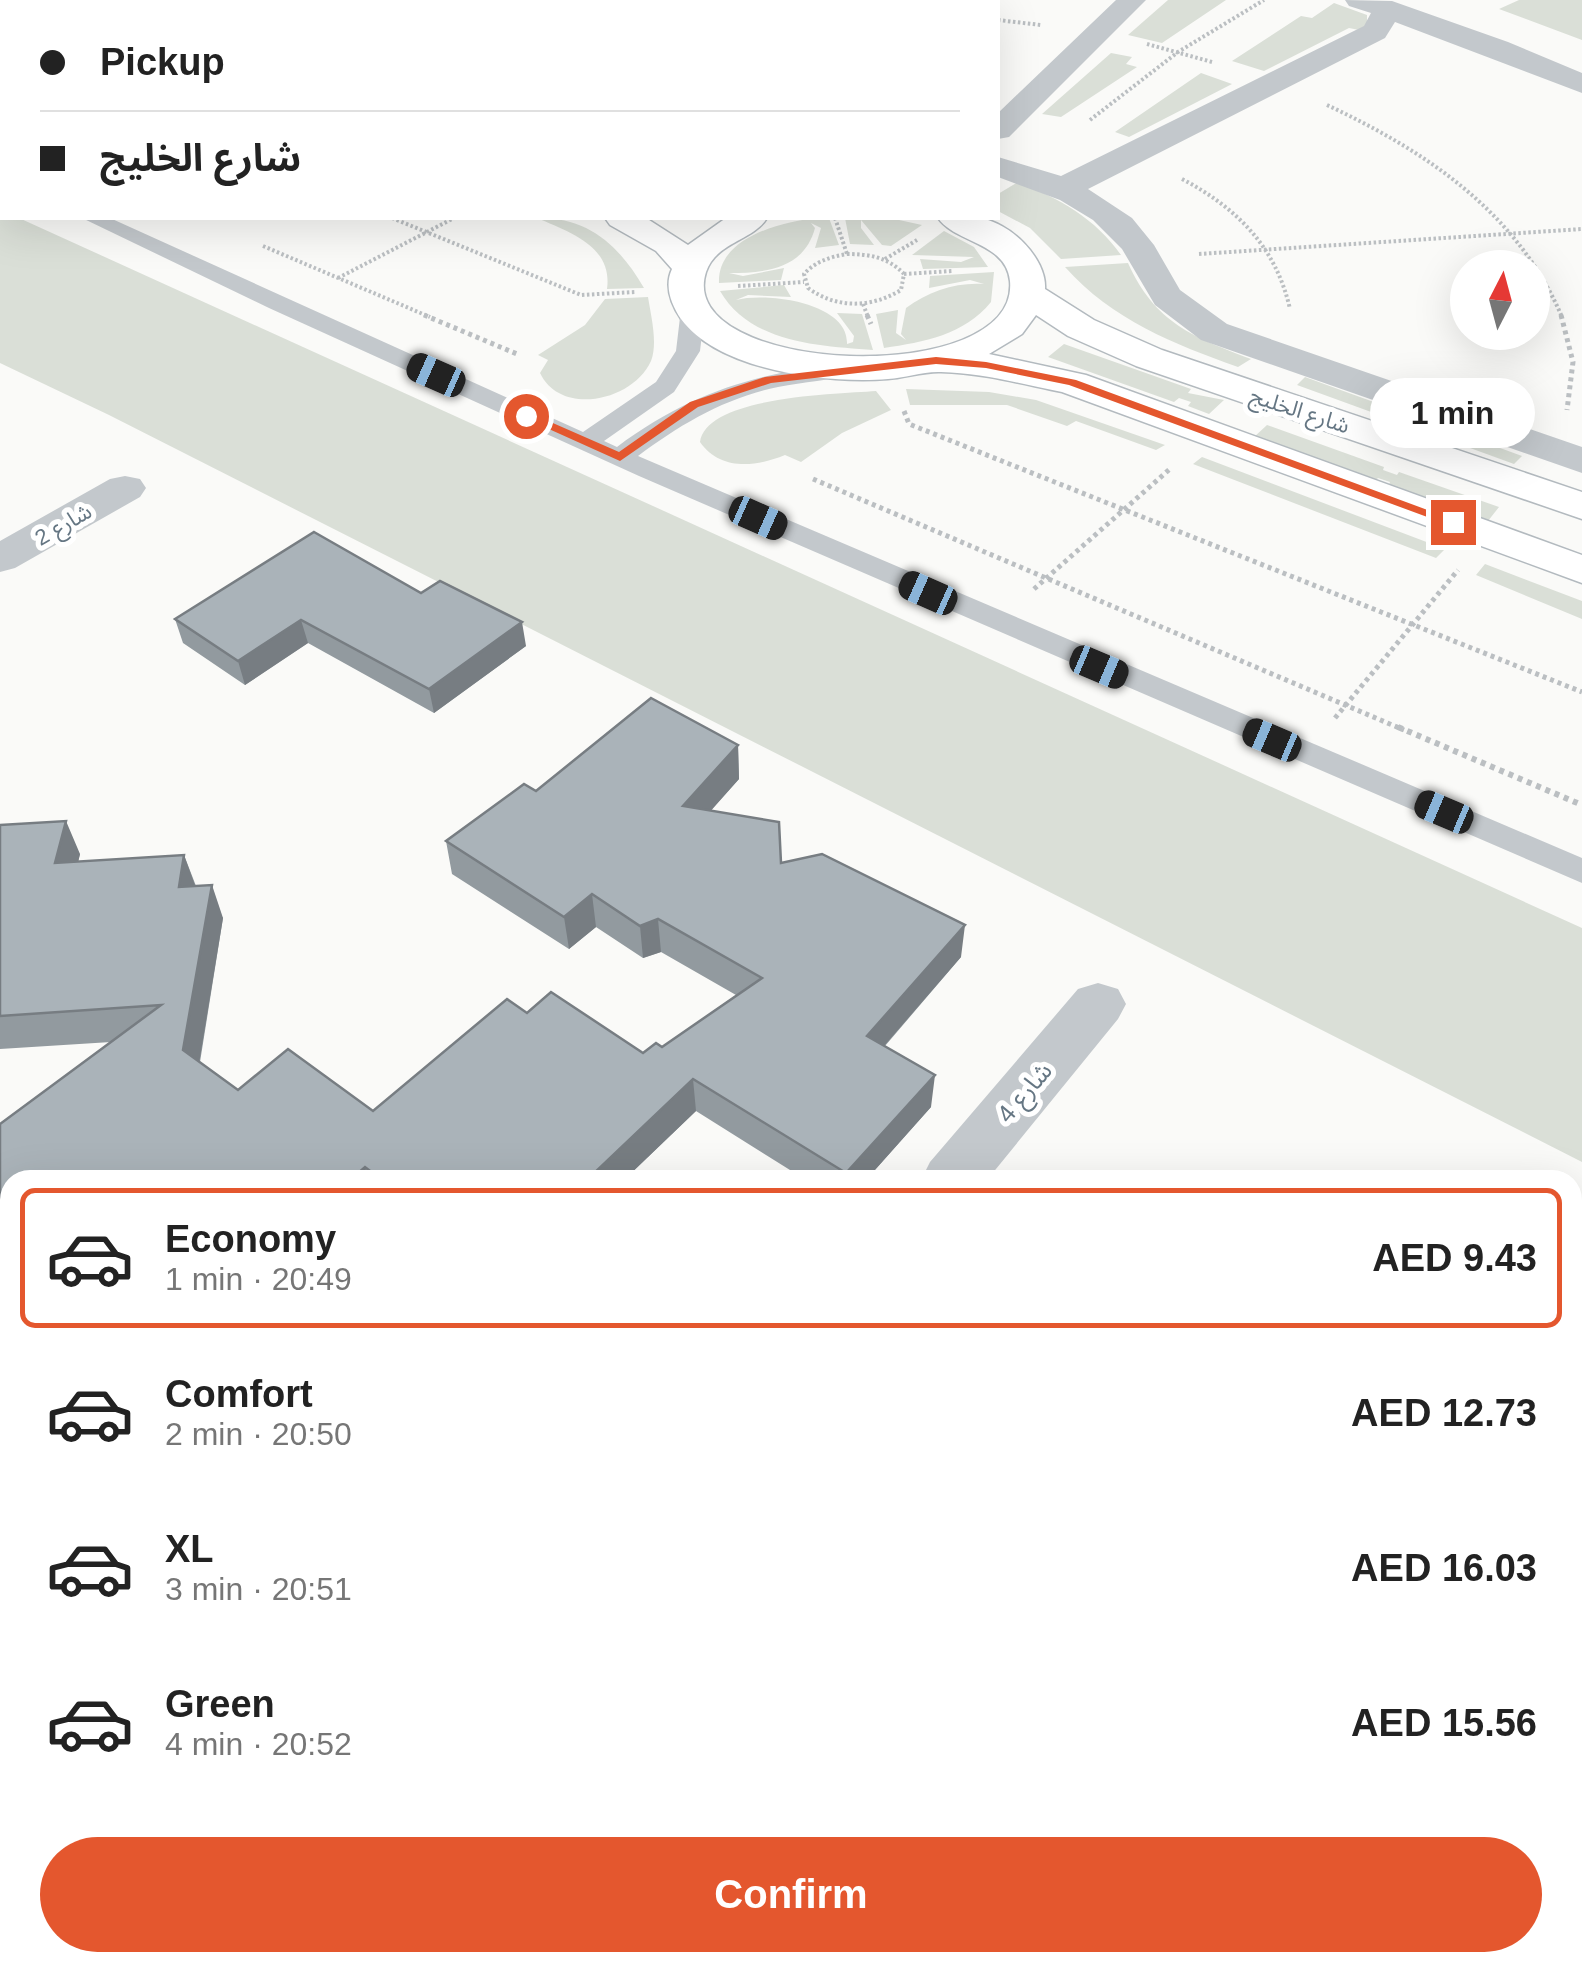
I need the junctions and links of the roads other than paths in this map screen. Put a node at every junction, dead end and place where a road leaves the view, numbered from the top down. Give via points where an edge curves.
1 (1132, 0) edge
2 (1370, 3) edge
3 (1582, 84) edge
4 (1000, 128) edge
5 (1000, 168) edge
6 (1064, 188) junction
7 (98, 220) edge
8 (626, 220) edge
9 (746, 220) edge
10 (959, 220) edge
11 (1026, 280) junction
12 (688, 288) junction
13 (936, 360) junction
14 (849, 369) junction
15 (585, 442) junction
16 (1567, 456) edge
17 (620, 457) junction
18 (125, 488) dead end
19 (1582, 506) edge
20 (0, 559) edge
21 (1582, 570) edge
22 (1582, 871) edge
23 (1098, 1004) dead end
24 (958, 1170) edge

1 - 4 street
2 - 3 street
2 - 6 street via 1386,14 1375,32
5 - 6 street
6 - 16 street via 1114,221 1146,258 1168,299 1214,332
7 - 15 lane
8 - 12 main road via 668,244
9 - 12 main road via 701,247
10 - 11 main road, شارع الخليج via 1010,249
11 - 13 main road via 1019,314 1000,333
11 - 19 main road, شارع الخليج via 1081,328 1149,358
12 - 14 main road via 710,327 752,350
12 - 15 lane via 688,351 665,387
13 - 14 main road
13 - 21 main road, شارع الخليج via 1072,382
14 - 17 lane via 769,380 712,397
15 - 17 lane
17 - 22 lane
18 - 20 street, شارع 2
23 - 24 street, شارع 4

